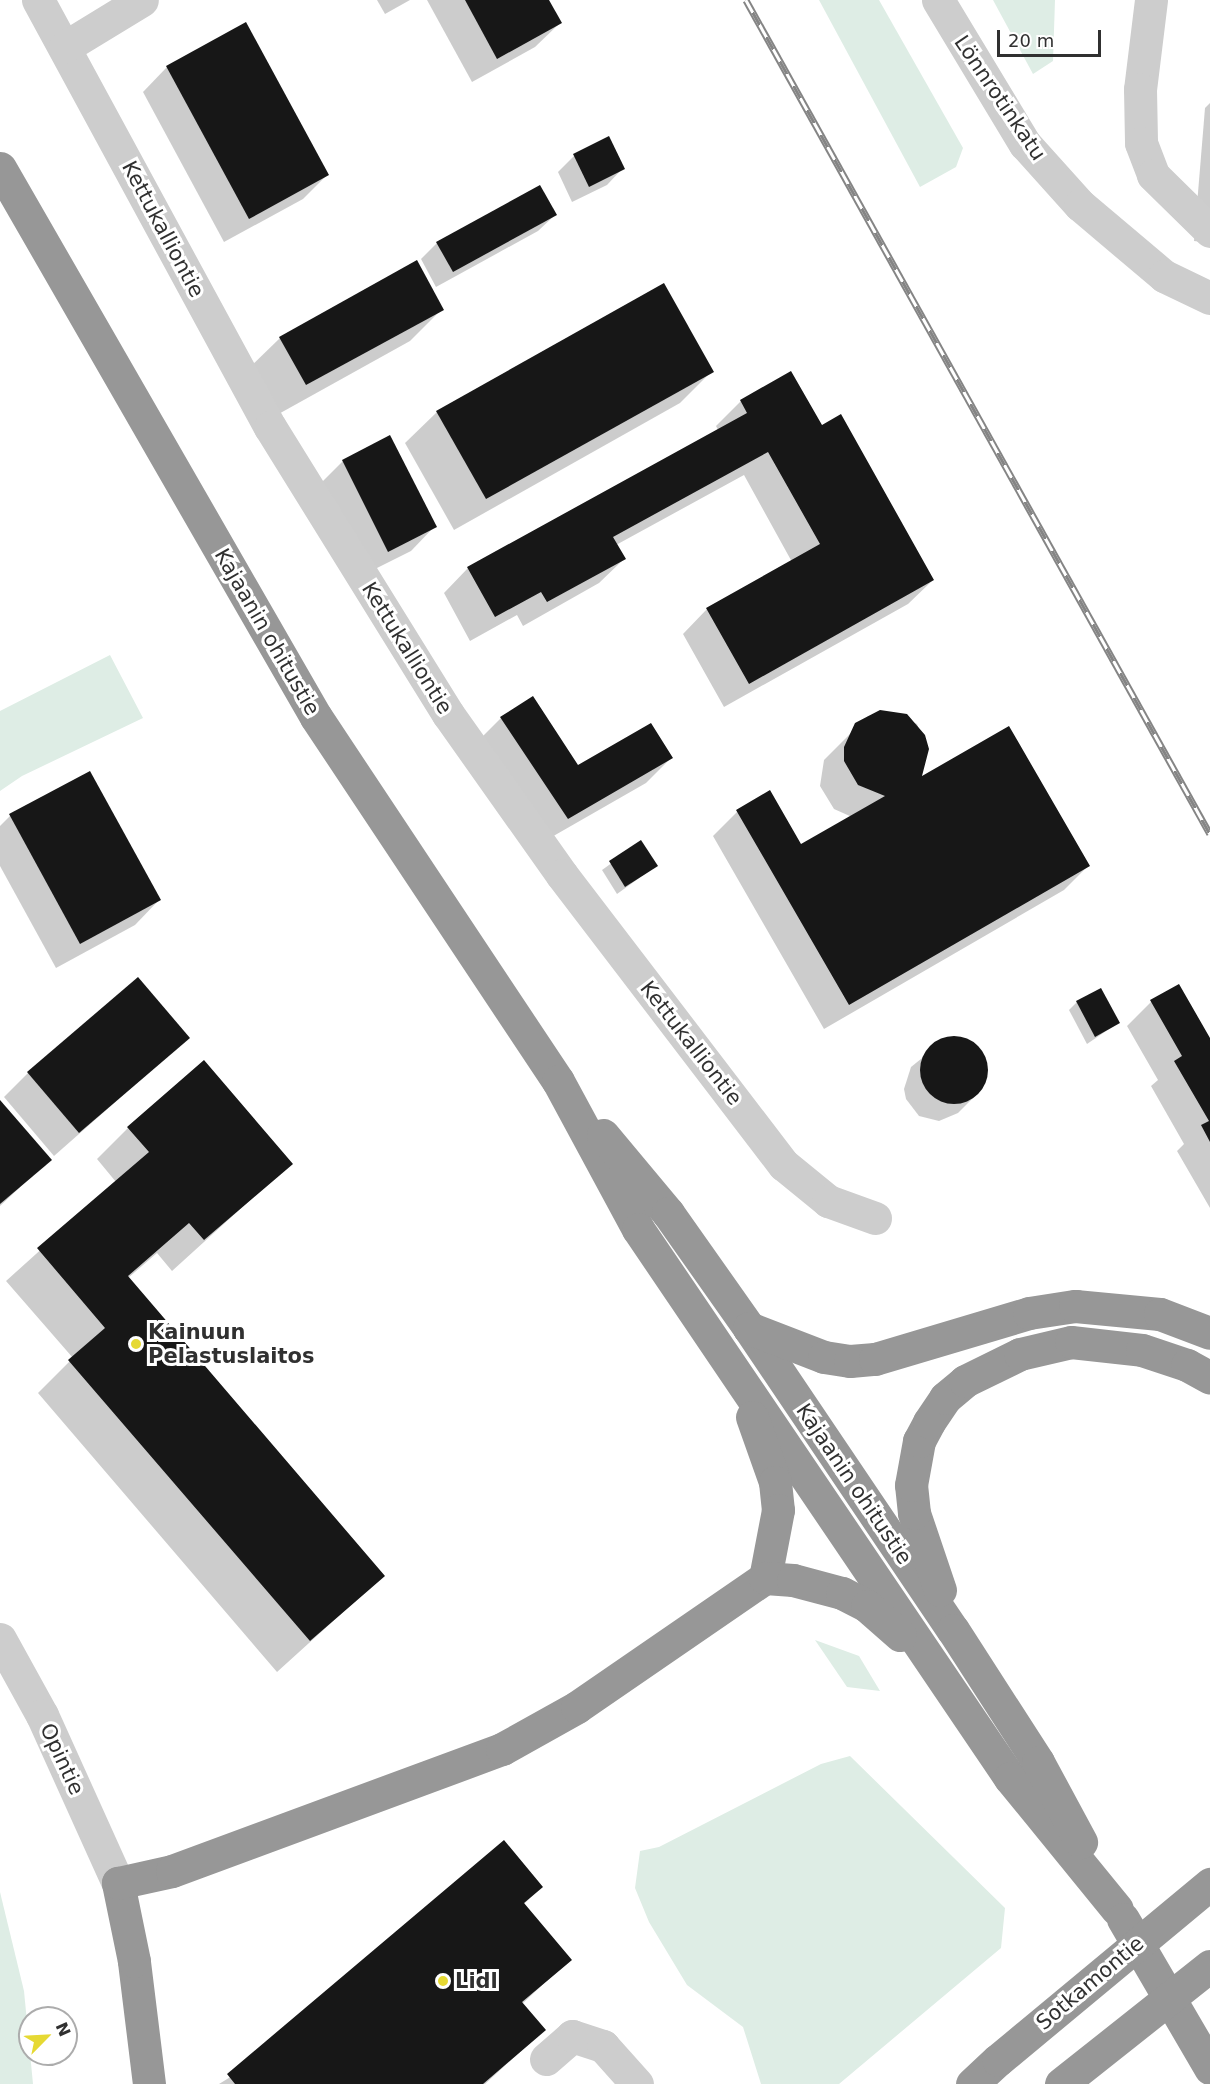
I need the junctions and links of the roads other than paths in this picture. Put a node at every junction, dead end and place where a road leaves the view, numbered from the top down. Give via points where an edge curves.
1 (38, 0) edge
2 (142, 0) edge
3 (938, 0) edge
4 (1151, 0) edge
5 (65, 47) junction
6 (0, 168) edge
7 (1210, 231) edge
8 (1210, 298) edge
9 (558, 1081) junction
10 (875, 1218) dead end
11 (749, 1328) junction
12 (1210, 1334) edge
13 (737, 1373) junction
14 (1210, 1378) edge
15 (763, 1580) junction
16 (953, 1630) junction
17 (0, 1639) edge
18 (937, 1669) junction
19 (118, 1883) junction
20 (1210, 1884) edge
21 (1117, 1909) junction
22 (1210, 1966) edge
23 (546, 2059) dead end
24 (1210, 2068) edge
25 (149, 2084) edge
26 (637, 2084) edge
27 (972, 2084) edge
28 (1061, 2084) edge

1 - 5 street, Kettukalliontie
2 - 5 street
3 - 8 street, Lönnrotinkatu via 1025,144 1072,196 1164,276
4 - 7 street via 1140,89 1141,143 1153,175
5 - 10 street, Kettukalliontie via 270,427 448,714 562,875 784,1165 828,1200
6 - 9 highway, Kajaanin ohitustie via 316,717
9 - 11 highway, Kajaanin ohitustie via 668,1213
9 - 13 highway, Kajaanin ohitustie via 638,1229
11 - 12 highway via 824,1357 850,1361 876,1359 1029,1313 1075,1306 1150,1312
11 - 16 highway, Kajaanin ohitustie
13 - 15 highway via 775,1482 778,1510
13 - 18 highway, Kajaanin ohitustie
14 - 16 highway via 1187,1365 1142,1350 1071,1342 1020,1354 993,1366 945,1398 919,1441 911,1485 914,1513
15 - 18 highway via 801,1581 842,1593 867,1606
15 - 19 highway via 577,1707 502,1749 172,1871
16 - 21 highway, Kajaanin ohitustie via 1038,1762
17 - 19 street, Opintie via 42,1715
18 - 21 highway, Kajaanin ohitustie via 1010,1778
19 - 25 highway via 134,1961
20 - 27 highway, Sotkamontie, bridge
21 - 24 highway, Kajaanin ohitustie
22 - 28 highway, bridge
23 - 26 street via 572,2036 603,2046

